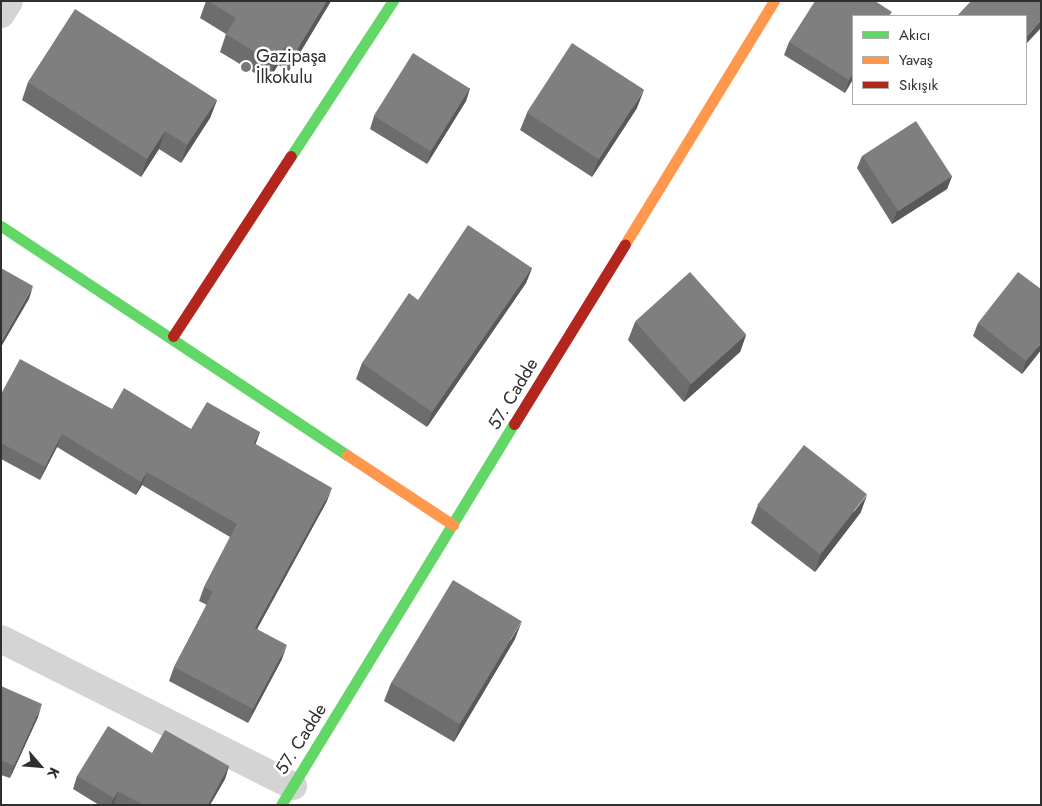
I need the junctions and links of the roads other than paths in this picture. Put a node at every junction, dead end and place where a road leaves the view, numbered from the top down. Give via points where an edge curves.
1 (9, 1) edge
2 (393, 1) edge
3 (774, 1) edge
4 (1, 14) edge
5 (1, 226) edge
6 (173, 336) junction
7 (453, 525) junction
8 (1, 639) edge
9 (287, 795) edge

1 - 4 street
2 - 6 street
3 - 7 street, 57. Cadde
5 - 6 street
6 - 7 street
7 - 9 street, 57. Cadde
8 - 9 street

